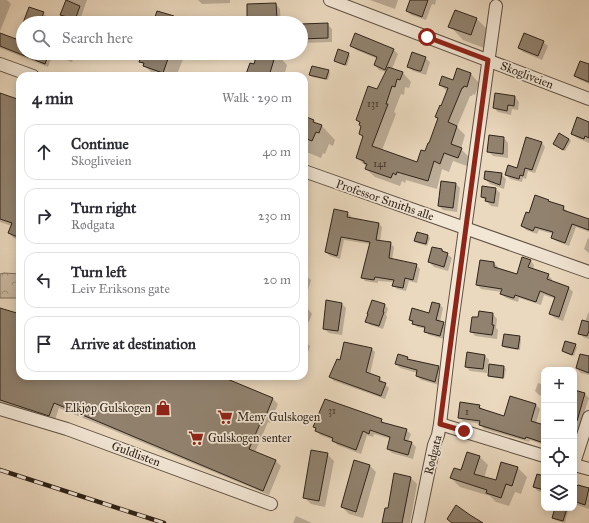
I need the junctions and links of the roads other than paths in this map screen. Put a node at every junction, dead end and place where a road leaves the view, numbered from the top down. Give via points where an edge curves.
1 (330, 0) edge
2 (496, 6) dead end
3 (488, 60) junction
4 (0, 64) edge
5 (22, 72) edge
6 (589, 99) edge
7 (308, 172) edge
8 (465, 228) junction
9 (589, 272) edge
10 (0, 409) edge
11 (589, 417) edge
12 (440, 424) junction
13 (541, 455) edge
14 (577, 455) edge
15 (577, 465) edge
16 (589, 470) edge
17 (271, 504) dead end
18 (418, 523) edge

1 - 3 street, Skogliveien
2 - 3 street, Rødgata
3 - 6 street, Skogliveien
3 - 8 street, Rødgata
4 - 5 street
7 - 8 street, Professor Smiths alle
8 - 9 street, Professor Smiths alle
8 - 12 street, Rødgata
10 - 17 street, Guldlisten via 67,429
11 - 14 street
12 - 13 street
12 - 18 street, Rødgata
15 - 16 street

